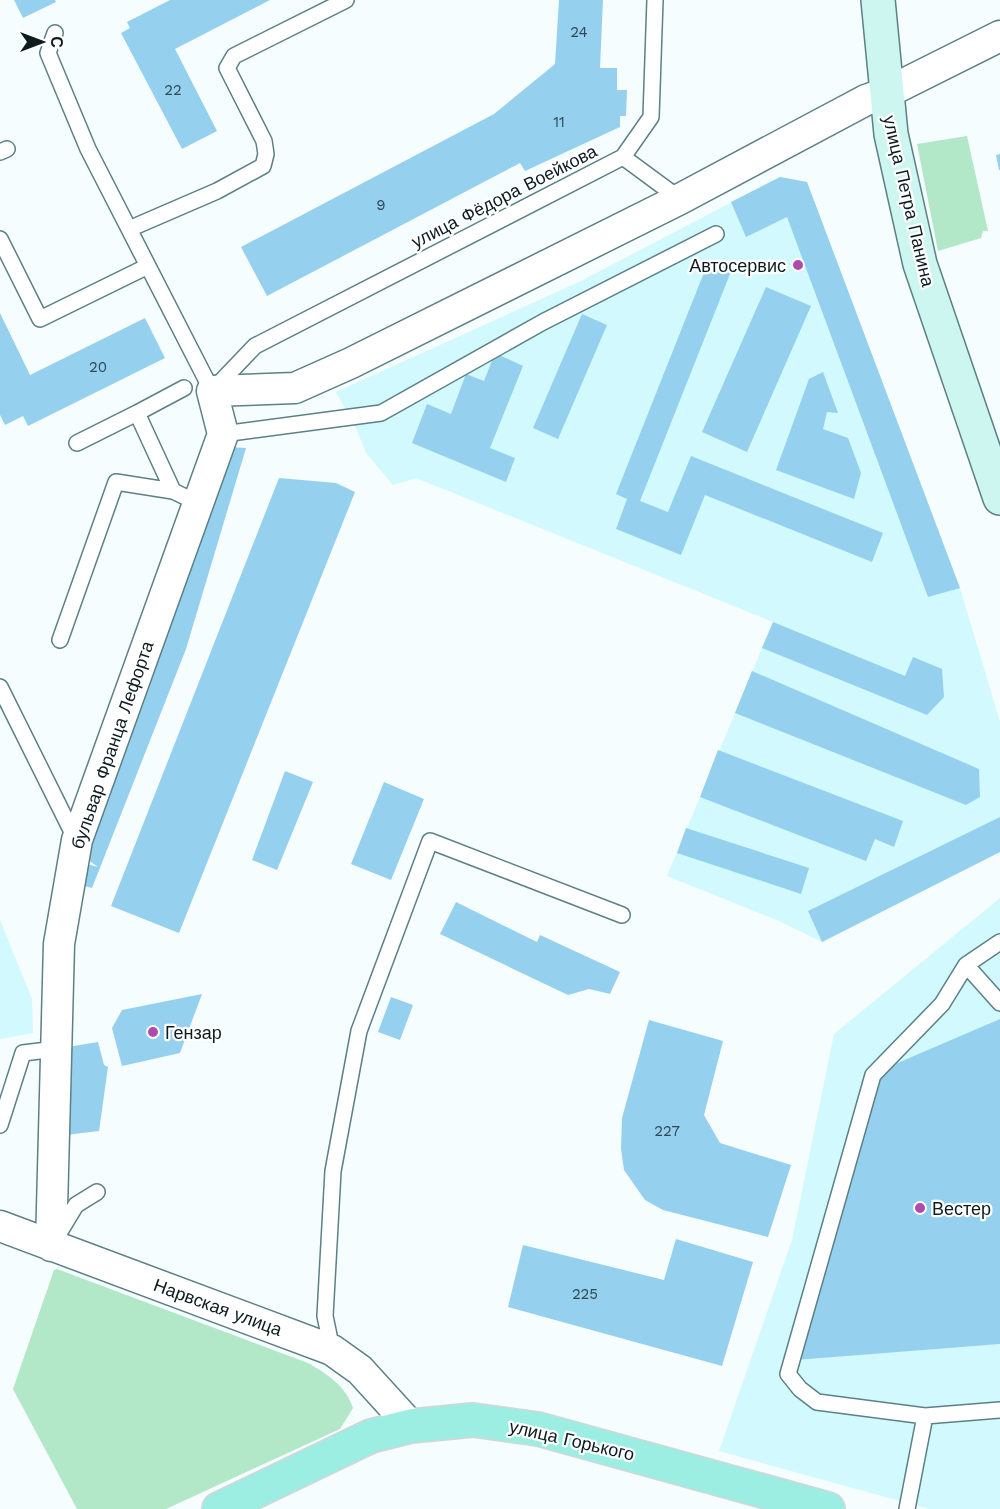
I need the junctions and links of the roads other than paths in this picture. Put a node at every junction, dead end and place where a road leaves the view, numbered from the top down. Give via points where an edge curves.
1 (346, 0) edge
2 (655, 0) edge
3 (878, 0) edge
4 (55, 33) dead end
5 (1000, 36) edge
6 (886, 93) junction
7 (623, 157) junction
8 (680, 199) junction
9 (129, 229) junction
10 (716, 234) dead end
11 (0, 239) edge
12 (148, 266) junction
13 (198, 390) junction
14 (137, 413) junction
15 (223, 434) junction
16 (76, 443) dead end
17 (186, 496) junction
18 (1000, 498) edge
19 (60, 640) dead end
20 (0, 687) edge
21 (76, 840) junction
22 (622, 915) dead end
23 (1000, 942) edge
24 (966, 965) junction
25 (1000, 1002) edge
26 (56, 1049) junction
27 (0, 1125) edge
28 (97, 1191) dead end
29 (0, 1226) edge
30 (51, 1246) junction
31 (332, 1350) junction
32 (1000, 1410) edge
33 (924, 1416) junction
34 (411, 1426) junction
35 (219, 1509) edge
36 (828, 1509) edge
37 (907, 1509) edge

1 - 9 lane via 234,56 227,68 264,141 263,166 217,191
2 - 7 lane, улица Фёдора Воейкова via 651,117
3 - 6 main road, улица Петра Панина
4 - 9 lane via 48,52 88,149
5 - 6 street
6 - 8 street
6 - 18 main road, улица Петра Панина via 891,134 920,264
7 - 8 lane
7 - 13 lane, улица Фёдора Воейкова via 255,346
8 - 13 street via 295,388
9 - 12 lane
10 - 15 lane via 543,322 381,413
11 - 12 lane via 40,319
12 - 13 lane
13 - 14 lane
13 - 15 street
14 - 16 lane
14 - 17 lane
15 - 17 street, бульвар Франца Лефорта
17 - 19 lane via 116,482
17 - 21 street, бульвар Франца Лефорта
20 - 21 lane
21 - 26 street, бульвар Франца Лефорта via 59,944
22 - 31 lane via 429,842 359,1031 333,1171 325,1316
23 - 24 lane
24 - 25 lane
24 - 33 lane via 942,1004 873,1075 788,1374 817,1402
26 - 27 lane via 23,1053
26 - 30 street, бульвар Франца Лефорта
28 - 30 lane via 76,1205
29 - 30 street, Нарвская улица
30 - 31 street, Нарвская улица
31 - 34 street, Нарвская улица via 360,1370
32 - 33 lane
33 - 37 lane
34 - 35 main road, улица Горького via 370,1436
34 - 36 main road, улица Горького via 473,1420 538,1429

